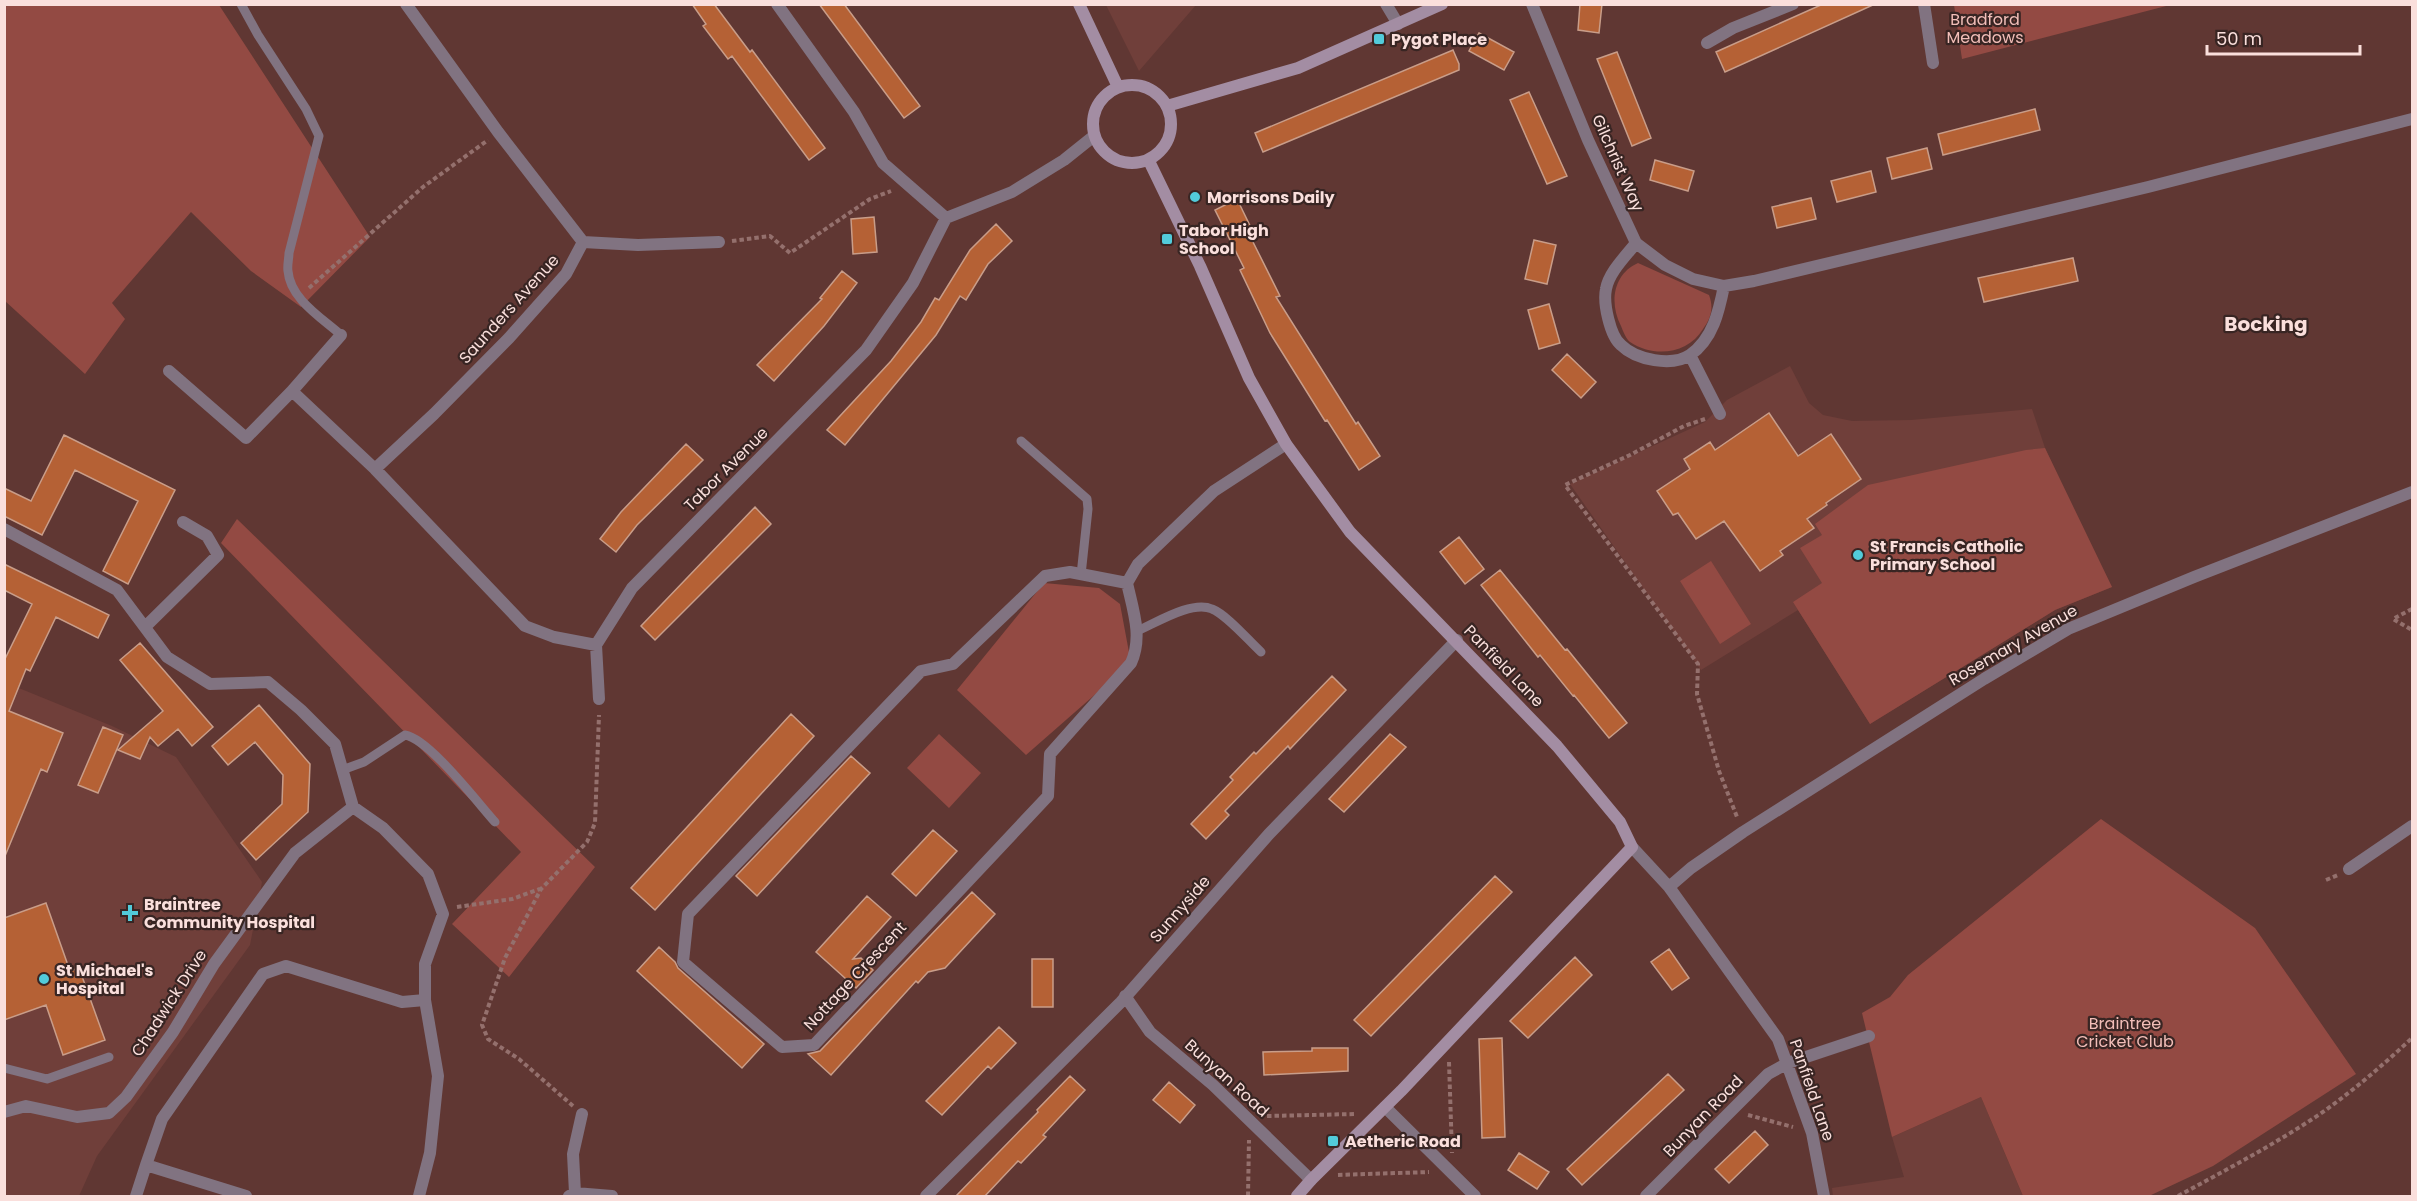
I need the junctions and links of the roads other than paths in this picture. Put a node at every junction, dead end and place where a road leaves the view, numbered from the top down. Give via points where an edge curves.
1 (241, 4) edge
2 (406, 4) edge
3 (777, 4) edge
4 (1078, 4) edge
5 (1386, 4) edge
6 (1442, 4) edge
7 (1533, 4) edge
8 (1792, 4) edge
9 (1924, 4) edge
10 (1398, 24) junction
11 (1707, 43) dead end
12 (1933, 63) dead end
13 (1118, 87) junction
14 (1167, 106) junction
15 (2412, 119) edge
16 (1094, 136) junction
17 (1149, 161) junction
18 (946, 219) junction
19 (583, 242) junction
20 (719, 242) road end
21 (1636, 243) junction
22 (1724, 286) junction
23 (341, 335) joint
24 (1690, 355) junction
25 (169, 371) dead end
26 (292, 391) junction
27 (1720, 414) road end
28 (1021, 441) dead end
29 (1286, 444) junction
30 (375, 469) junction
31 (2412, 492) edge
32 (183, 522) dead end
33 (4, 529) edge
34 (1081, 575) junction
35 (1127, 584) junction
36 (145, 627) junction
37 (1137, 631) junction
38 (1457, 640) junction
39 (596, 645) junction
40 (1261, 652) dead end
41 (599, 699) road end
42 (342, 770) junction
43 (353, 807) junction
44 (495, 822) dead end
45 (2412, 826) edge
46 (1632, 847) junction
47 (2349, 869) dead end
48 (1669, 887) junction
49 (1125, 996) junction
50 (425, 1000) junction
51 (1869, 1036) dead end
52 (109, 1057) dead end
53 (1788, 1063) junction
54 (4, 1068) edge
55 (1384, 1107) junction
56 (4, 1112) edge
57 (582, 1114) road end
58 (146, 1166) junction
59 (1311, 1180) junction
60 (572, 1195) edge
61 (136, 1197) edge
62 (246, 1197) edge
63 (419, 1197) edge
64 (612, 1197) edge
65 (926, 1197) edge
66 (1297, 1197) edge
67 (1475, 1197) edge
68 (1646, 1197) edge
69 (1824, 1197) edge

1 - 23 lane via 319,136 289,253 288,272 294,290
2 - 19 street
3 - 18 street via 854,112 883,163
4 - 13 street
5 - 10 street
6 - 10 street
7 - 21 street, Gilchrist Way via 1588,140
8 - 11 street
9 - 12 street
10 - 14 street via 1298,68
13 - 14 street via 1147,88
13 - 16 street via 1096,107
14 - 17 street via 1172,120 1169,138
15 - 22 street via 2148,187
16 - 17 street via 1111,158 1126,164
16 - 18 street via 1012,192
17 - 29 street, Panfield Lane via 1249,378
18 - 39 street, Tabor Avenue via 913,284 866,350 632,588
19 - 20 street
19 - 30 street, Saunders Avenue via 566,274 509,338
21 - 22 street, Gilchrist Way via 1665,265 1693,279
21 - 24 street via 1606,288 1605,312 1619,345 1641,357 1671,362
22 - 24 street via 1710,334
23 - 26 street
24 - 27 street
25 - 26 street via 246,438
26 - 30 street
28 - 34 lane via 1087,499
29 - 35 street via 1214,491 1138,564
29 - 38 street, Panfield Lane via 1350,532
30 - 39 street via 525,626 554,638
31 - 48 street, Rosemary Avenue via 2068,629 1743,832
32 - 36 street via 207,536 218,555
33 - 36 street via 117,590
34 - 35 street, Nottage Crescent
34 - 37 street, Nottage Crescent via 1070,572 1045,576 953,664 921,671 688,914 683,962 782,1047 814,1045 1048,796 1050,753 1131,663 1137,649
35 - 37 street, Nottage Crescent
36 - 42 street via 167,657 210,684 268,682 334,744
37 - 40 lane via 1200,606 1213,609
38 - 46 street, Panfield Lane via 1557,746 1620,822
38 - 49 street, Sunnyside via 1269,834
39 - 41 street
42 - 43 street
42 - 44 lane via 364,762 405,735 413,736
43 - 50 street via 383,828 428,874 443,914 425,964
43 - 56 street, Chadwick Drive via 295,853 214,964 173,1032 126,1097 108,1113 77,1117 26,1106
45 - 47 street
46 - 48 street, Panfield Lane
46 - 55 street
48 - 53 street, Panfield Lane via 1768,1023
49 - 59 street, Bunyan Road via 1150,1032 1213,1085
49 - 65 street, Sunnyside
50 - 58 street via 402,1002 286,966 263,974 162,1119
50 - 63 street via 438,1076 430,1153
51 - 53 street, Bunyan Road
52 - 54 lane via 47,1079
53 - 68 street, Bunyan Road via 1767,1074
53 - 69 street, Panfield Lane via 1812,1133
55 - 59 street
55 - 67 street
57 - 60 street via 573,1154
58 - 61 street
58 - 62 street
59 - 66 street
60 - 64 street

